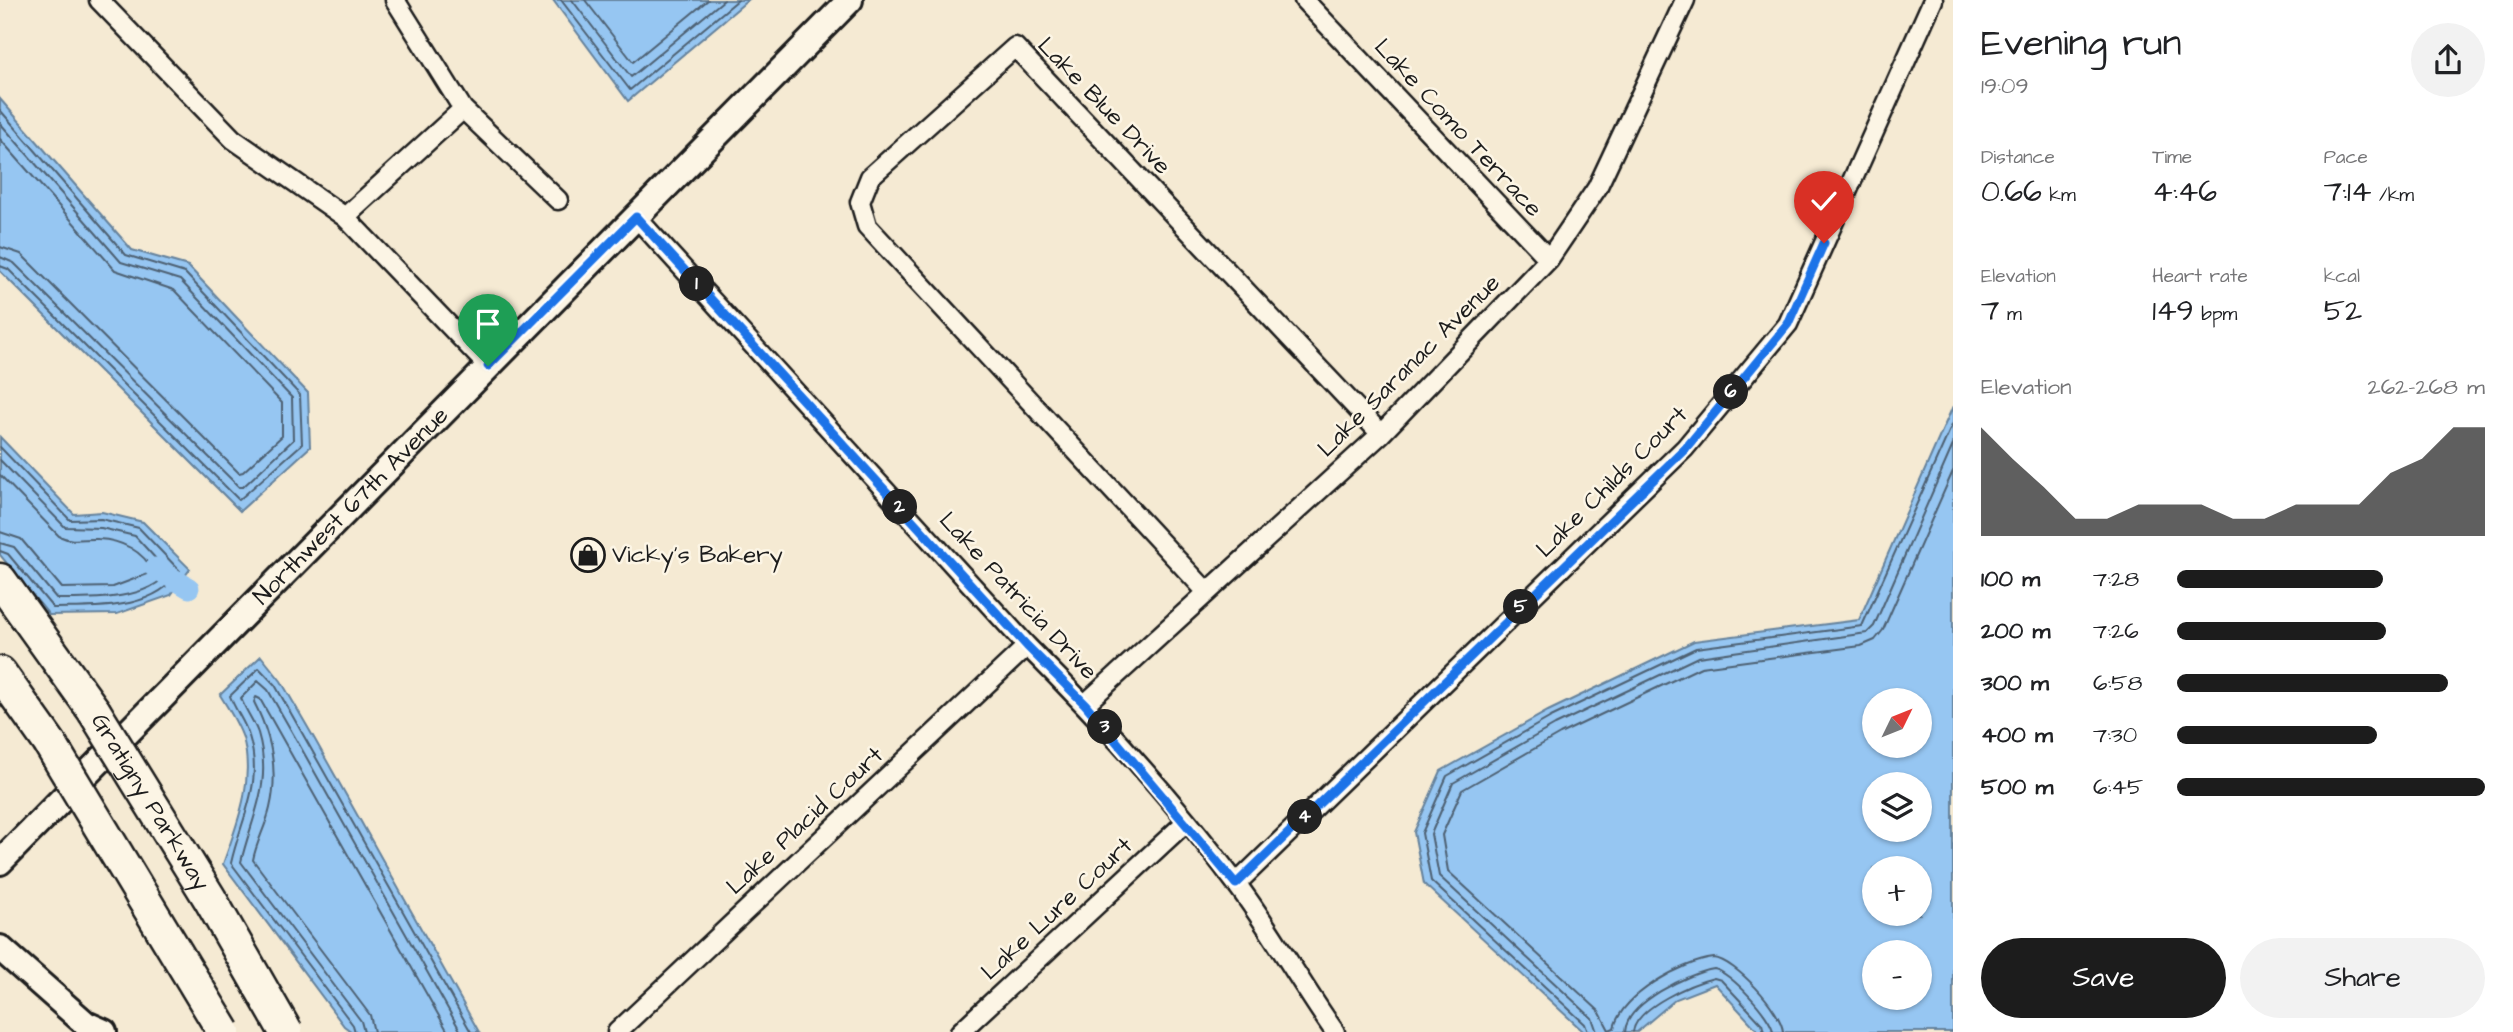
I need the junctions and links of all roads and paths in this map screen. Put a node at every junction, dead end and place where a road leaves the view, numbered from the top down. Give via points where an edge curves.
1 (99, 0) edge
2 (395, 0) edge
3 (850, 0) edge
4 (1304, 0) edge
5 (1685, 0) edge
6 (1933, 0) edge
7 (463, 108) junction
8 (558, 200) dead end
9 (345, 217) junction
10 (636, 217) junction
11 (1549, 259) junction
12 (488, 366) junction
13 (1381, 434) junction
14 (0, 580) edge
15 (1207, 592) junction
16 (1027, 646) junction
17 (0, 673) edge
18 (1085, 704) junction
19 (1187, 821) junction
20 (0, 862) edge
21 (1236, 884) junction
22 (0, 948) edge
23 (1331, 1026) edge
24 (104, 1032) edge
25 (224, 1032) edge
26 (286, 1032) edge
27 (617, 1032) edge
28 (960, 1032) edge
29 (1312, 1032) edge

1 - 9 street via 233,139
2 - 7 street
3 - 10 main road, Northwest 67th Avenue
4 - 11 street, Lake Como Terrace
5 - 11 street, Lake Saranac Avenue via 1597,188
6 - 21 street, Lake Childs Court via 1788,324 1685,449
7 - 8 street
7 - 9 street
9 - 12 street
10 - 12 main road, Northwest 67th Avenue
10 - 16 street, Lake Patricia Drive
11 - 13 street, Lake Saranac Avenue
12 - 20 main road, Northwest 67th Avenue
13 - 15 street, Lake Saranac Avenue
13 - 15 street, Lake Blue Drive via 1015,47 870,177 860,202 867,226
14 - 26 highway, Gratigny Parkway, bridge via 94,711
15 - 18 street, Lake Saranac Avenue
16 - 18 street, Lake Patricia Drive
16 - 27 street, Lake Placid Court
17 - 25 highway, bridge via 49,742
18 - 19 street, Lake Patricia Drive
19 - 21 street, Lake Patricia Drive
19 - 28 street, Lake Lure Court
21 - 23 street, Lake Patricia Drive
22 - 24 main road via 86,1024
23 - 29 street

